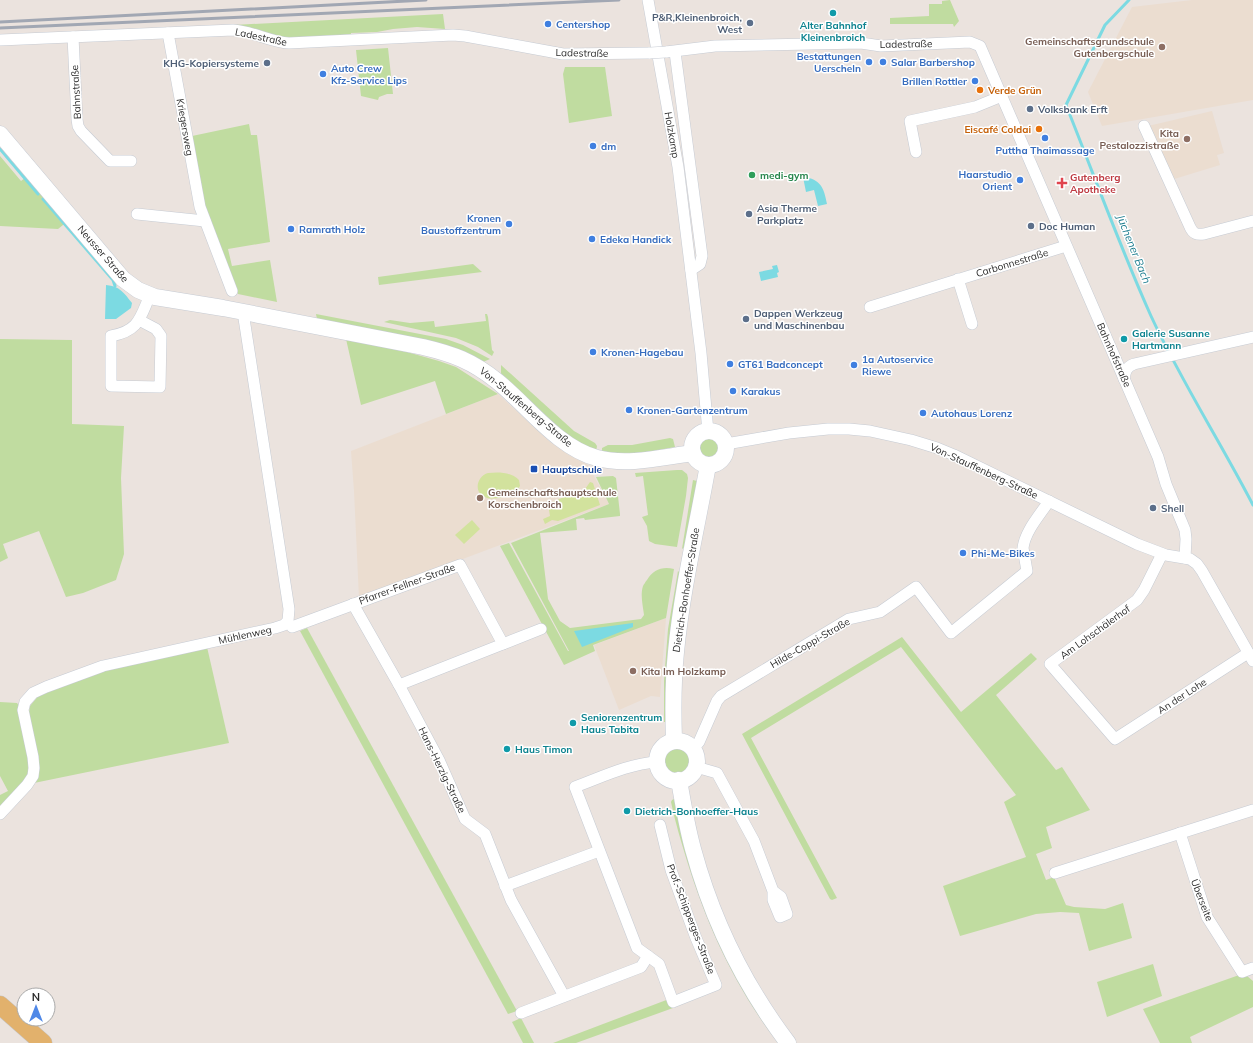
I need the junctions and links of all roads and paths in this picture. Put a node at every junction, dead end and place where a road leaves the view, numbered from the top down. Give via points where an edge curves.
1 (648, 0) edge
2 (168, 33) junction
3 (73, 37) junction
4 (0, 40) edge
5 (976, 43) joint
6 (670, 52) junction
7 (1002, 96) junction
8 (1144, 126) dead end
9 (0, 134) edge
10 (916, 152) dead end
11 (131, 160) dead end
12 (137, 214) dead end
13 (1253, 220) edge
14 (205, 221) junction
15 (1066, 246) junction
16 (691, 270) junction
17 (958, 279) junction
18 (232, 291) dead end
19 (150, 295) junction
20 (870, 307) dead end
21 (243, 312) junction
22 (139, 320) junction
23 (972, 324) dead end
24 (1253, 337) edge
25 (1124, 379) junction
26 (708, 432) junction
27 (726, 444) junction
28 (693, 453) junction
29 (708, 465) junction
30 (1049, 501) junction
31 (1162, 554) junction
32 (1185, 558) junction
33 (353, 604) junction
34 (292, 627) dead end
35 (542, 629) dead end
36 (503, 644) junction
37 (1251, 657) edge
38 (399, 686) junction
39 (1115, 739) joint
40 (674, 740) junction
41 (692, 748) junction
42 (656, 762) junction
43 (696, 766) junction
44 (679, 780) junction
45 (1253, 810) edge
46 (0, 814) edge
47 (660, 825) dead end
48 (1180, 833) junction
49 (600, 851) junction
50 (1055, 872) dead end
51 (505, 886) junction
52 (773, 891) dead end
53 (648, 956) junction
54 (1253, 968) edge
55 (564, 996) junction
56 (0, 1005) edge
57 (521, 1013) dead end
58 (43, 1043) edge
59 (788, 1043) edge

1 - 16 street, Holzkamp via 676,156
2 - 3 street
2 - 6 street, Ladestraße, bridge via 238,30 289,43 453,35 563,54
2 - 14 street, Kriegersweg via 197,192
3 - 4 street
3 - 11 street, Bahnstraße via 77,119 80,129 110,161
5 - 6 street, Ladestraße via 715,46
5 - 7 street, Bahnhofstraße via 981,48
6 - 16 street, Holzkamp via 702,256 700,264
7 - 10 street via 975,107 910,121
7 - 15 street, Bahnhofstraße
8 - 13 street via 1193,233 1204,234
9 - 19 street, Neusser Straße via 123,279
12 - 14 street
14 - 18 street, Kriegersweg
15 - 17 street, Carbonnestraße
15 - 25 street, Bahnhofstraße
16 - 26 street, Holzkamp
17 - 20 street, Carbonnestraße
17 - 23 street
19 - 21 street, Neusser Straße
19 - 22 street
21 - 28 street, Von-Stauffenberg-Straße via 423,347 462,358 497,381 561,439 591,456 623,461
21 - 46 street, Mühlenweg via 289,609 288,621 274,628 103,666 34,693 25,702 23,710 33,757 33,773 28,785
22 - 22 street via 156,329 161,336 160,387 111,386 111,336 130,330
24 - 25 street via 1130,366
25 - 32 street, Bahnhofstraße via 1158,457 1184,527
26 - 27 street via 721,436
26 - 28 street via 696,438
27 - 29 street via 722,460
27 - 30 street, Von-Stauffenberg-Straße via 813,430 849,429 883,434 937,448
28 - 29 street via 698,461
29 - 40 street, Dietrich-Bonhoeffer-Straße via 679,626 674,680
30 - 31 street, Von-Stauffenberg-Straße
30 - 41 street, Hilde-Coppi-Straße via 1023,544 1027,571 951,634 916,587 880,612 849,620 721,696 699,742
31 - 32 street, Von-Stauffenberg-Straße
31 - 39 street, Am Lohschälerhof via 1137,600 1050,664
32 - 37 street via 1193,560 1201,568
33 - 34 street, Pfarrer-Fellner-Straße
33 - 36 street, Pfarrer-Fellner-Straße via 460,565
33 - 38 street, Hans-Herzig-Straße
35 - 36 street
36 - 38 street
37 - 39 street, An der Lohe
38 - 51 street, Hans-Herzig-Straße via 439,760 465,819 485,834
40 - 41 street
40 - 42 street via 664,745 657,755
41 - 43 street via 696,754
42 - 44 street via 663,776
42 - 49 street via 629,766 575,787
43 - 44 street via 689,776
43 - 52 street via 717,773 754,841
44 - 59 street via 692,848 715,914 748,982
45 - 48 street
47 - 53 street, Prof.-Schipperges-Straße via 671,870 716,985 673,1002 659,964
48 - 50 street
48 - 54 street, Überseite via 1207,917 1242,972
49 - 51 street
49 - 53 street, Prof.-Schipperges-Straße via 636,948
51 - 55 street, Hans-Herzig-Straße
53 - 55 street via 640,967
55 - 57 street
56 - 58 main road

